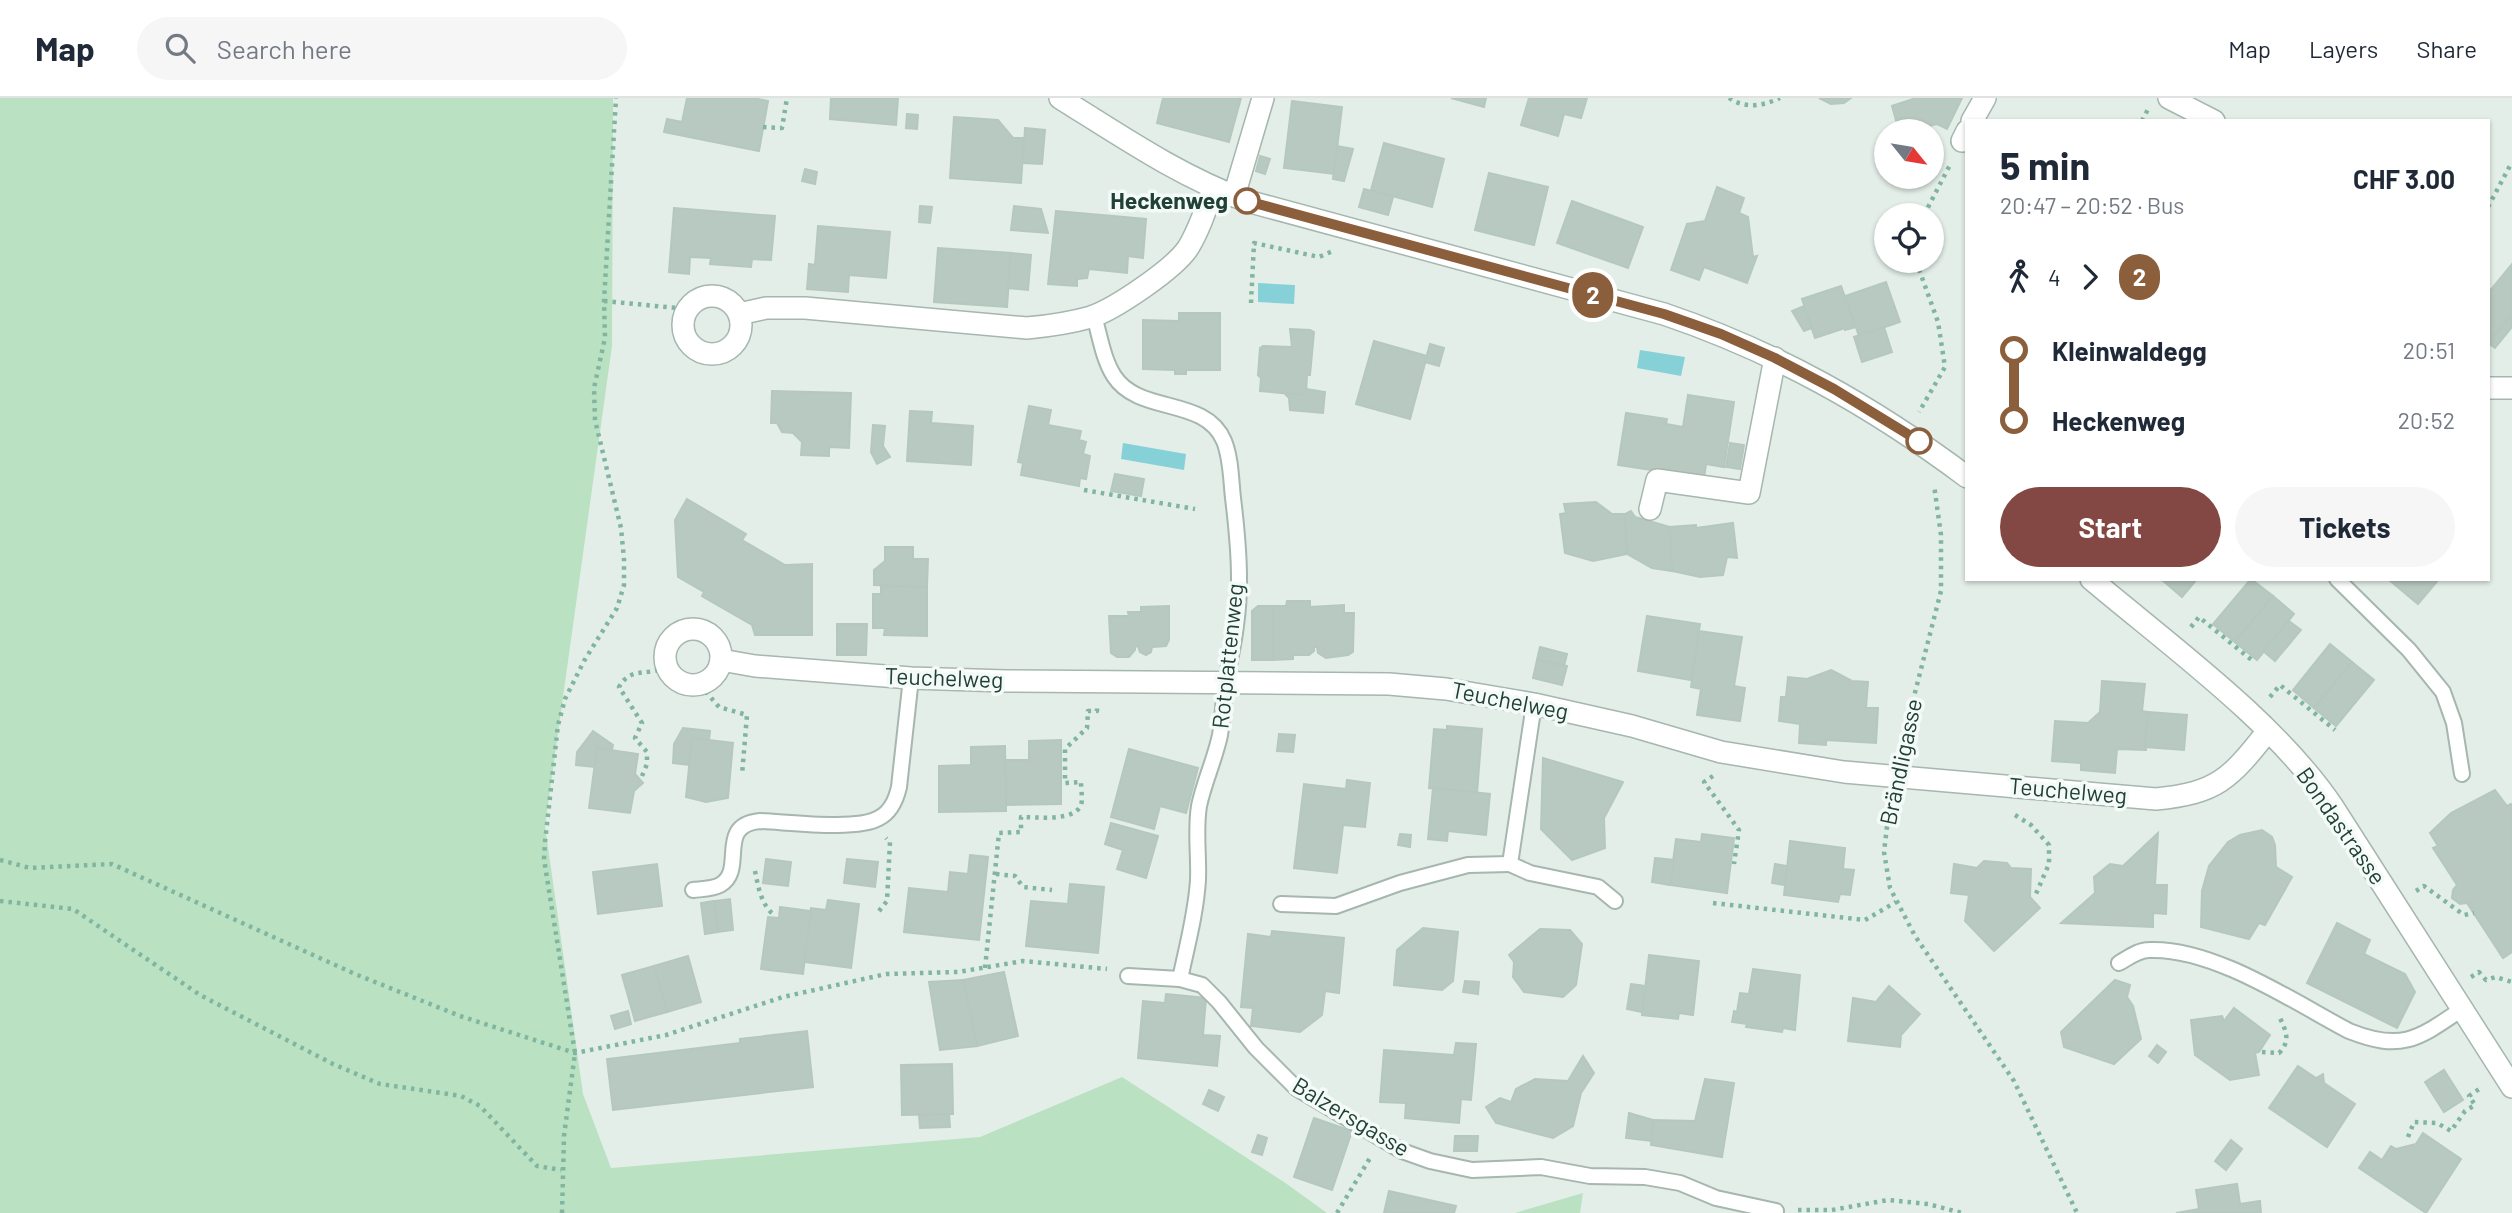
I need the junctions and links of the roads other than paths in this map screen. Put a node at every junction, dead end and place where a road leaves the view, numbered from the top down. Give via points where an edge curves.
1 (1060, 98) edge
2 (1263, 98) edge
3 (1984, 98) edge
4 (2169, 98) edge
5 (1973, 119) edge
6 (2210, 119) edge
7 (1213, 189) junction
8 (1234, 196) junction
9 (739, 314) junction
10 (1094, 316) junction
11 (1775, 358) junction
12 (2512, 387) edge
13 (2490, 388) edge
14 (1965, 476) edge
15 (1650, 509) dead end
16 (2093, 581) edge
17 (2339, 581) edge
18 (721, 660) junction
19 (911, 678) junction
20 (1226, 682) junction
21 (1534, 704) junction
22 (2267, 732) junction
23 (2462, 774) dead end
24 (1510, 864) junction
25 (693, 890) dead end
26 (1615, 901) dead end
27 (1280, 904) dead end
28 (2119, 963) dead end
29 (1128, 976) road end
30 (1180, 979) junction
31 (2462, 1009) junction
32 (2512, 1087) edge
33 (1776, 1211) road end

1 - 7 street
2 - 8 street
3 - 5 street
4 - 6 street
7 - 8 street
7 - 10 street via 1197,233 1171,268
8 - 11 street via 1664,314
9 - 9 street via 740,335 725,351 715,354 694,348 683,330 687,309 704,297 725,299
9 - 10 street via 766,308 806,308 1027,328
10 - 20 lane, Rotplattenweg via 1106,360 1123,387 1134,395 1203,417 1224,440 1238,565 1237,622
11 - 14 street via 1919,441
11 - 15 street via 1749,493 1657,480
12 - 13 street
16 - 22 street, Bondastrasse
17 - 23 lane via 2409,650 2443,692 2454,723
18 - 18 street via 714,675 699,685 676,680 664,658 669,642 682,630 692,629 710,634
18 - 19 street, Teuchelweg
19 - 20 street, Teuchelweg
19 - 25 lane via 896,797 887,813 854,824 747,824 737,833 726,880
20 - 21 street, Teuchelweg via 1389,684
20 - 30 lane, Rotplattenweg via 1220,733 1200,804 1194,915
21 - 22 street, Teuchelweg via 1721,752 1844,772 2156,799 2208,789 2238,769
21 - 24 lane
22 - 31 street, Bondastrasse via 2327,799
24 - 26 lane via 1530,873 1598,887
24 - 27 lane via 1468,865 1336,906
28 - 31 lane via 2147,950 2214,961 2349,1031 2389,1043 2413,1039
29 - 30 lane, Balzersgasse
30 - 33 lane, Balzersgasse via 1202,985 1296,1088 1402,1151 1472,1170 1541,1167 1590,1176 1645,1177
31 - 32 street, Bondastrasse

